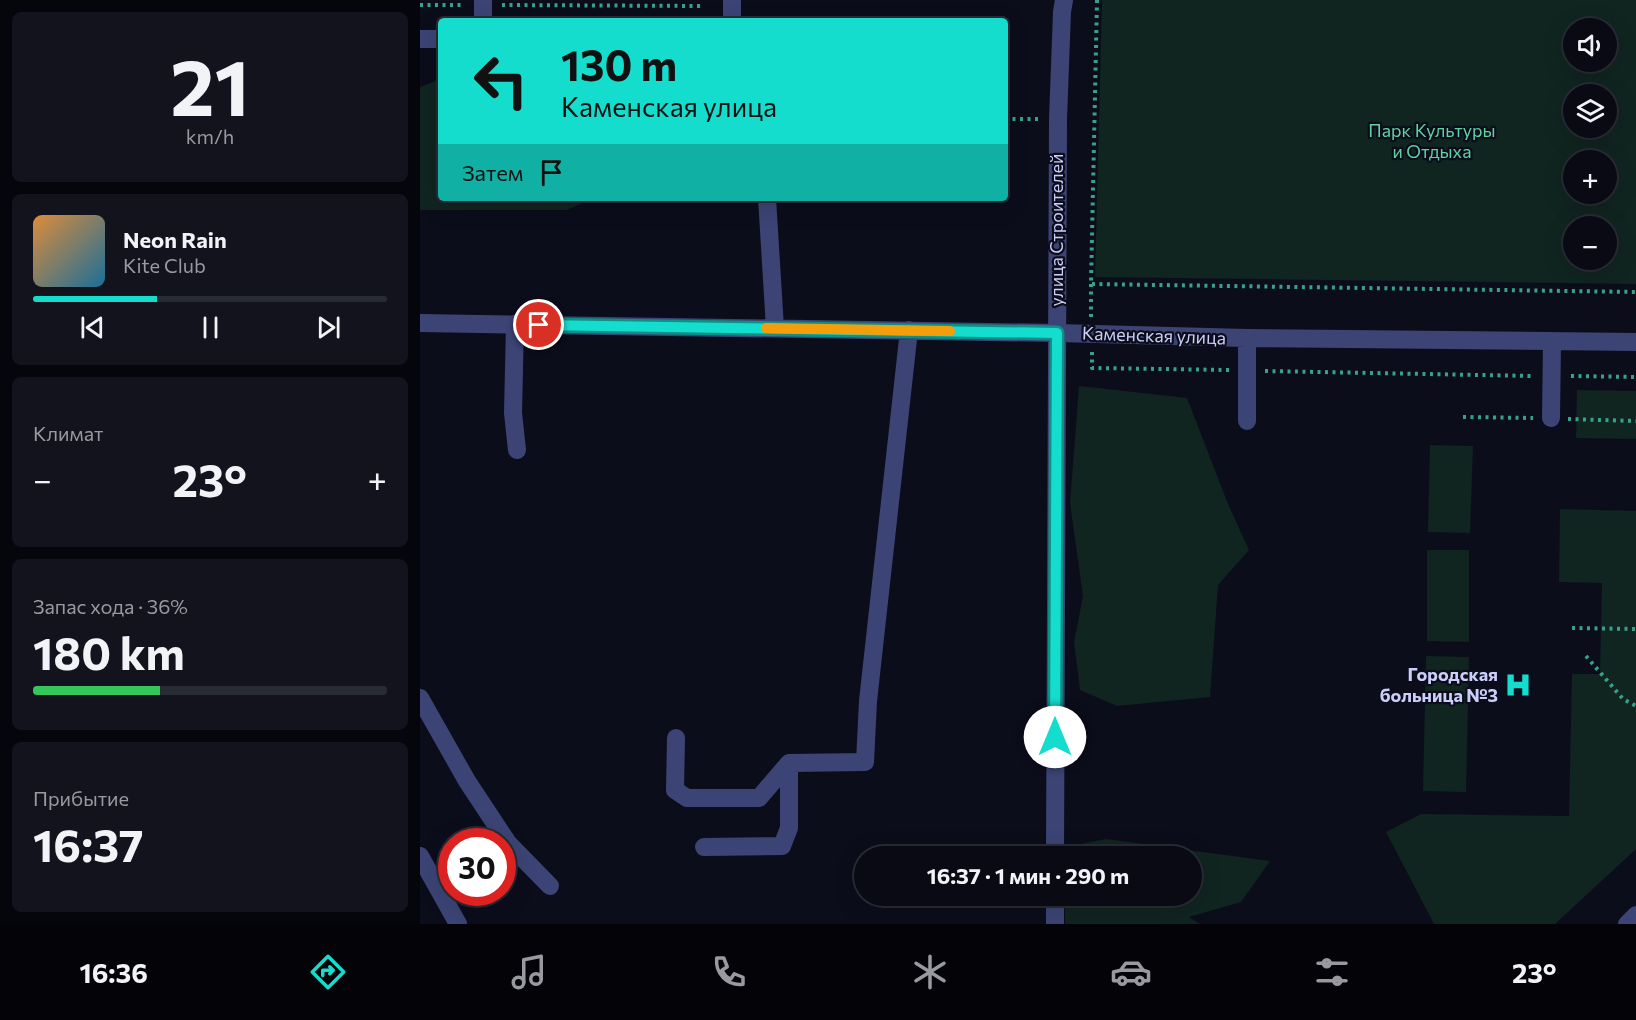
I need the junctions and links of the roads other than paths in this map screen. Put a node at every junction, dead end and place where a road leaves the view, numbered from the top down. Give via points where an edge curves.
1 (732, 0) edge
2 (1064, 0) edge
3 (732, 18) edge
4 (420, 39) edge
5 (438, 39) edge
6 (767, 201) edge
7 (420, 323) edge
8 (515, 324) junction
9 (775, 328) junction
10 (909, 330) junction
11 (1057, 333) junction
12 (1247, 339) junction
13 (1552, 342) junction
14 (1636, 342) edge
15 (1551, 418) dead end
16 (1247, 421) dead end
17 (517, 450) dead end
18 (420, 698) edge
19 (676, 738) dead end
20 (789, 763) junction
21 (1055, 846) edge
22 (704, 847) dead end
23 (420, 855) edge
24 (550, 886) dead end
25 (1055, 906) edge
26 (1636, 915) edge
27 (459, 924) edge
28 (1055, 924) edge
29 (1627, 924) edge

1 - 3 street
2 - 11 street, улица Строителей via 1058,119
4 - 5 street
6 - 9 street
7 - 8 street, Каменская улица
8 - 9 street, Каменская улица
8 - 17 street via 513,413
9 - 10 street, Каменская улица
10 - 11 street, Каменская улица
10 - 20 street via 869,689 865,762
11 - 12 street, Каменская улица
11 - 21 street, улица Строителей
12 - 13 street, Каменская улица
12 - 16 street
13 - 14 street, Каменская улица
13 - 15 street
18 - 24 street via 508,843
19 - 20 street via 675,790 687,798 759,798
20 - 22 street via 789,828 782,846
23 - 27 street
25 - 28 street
26 - 29 street

